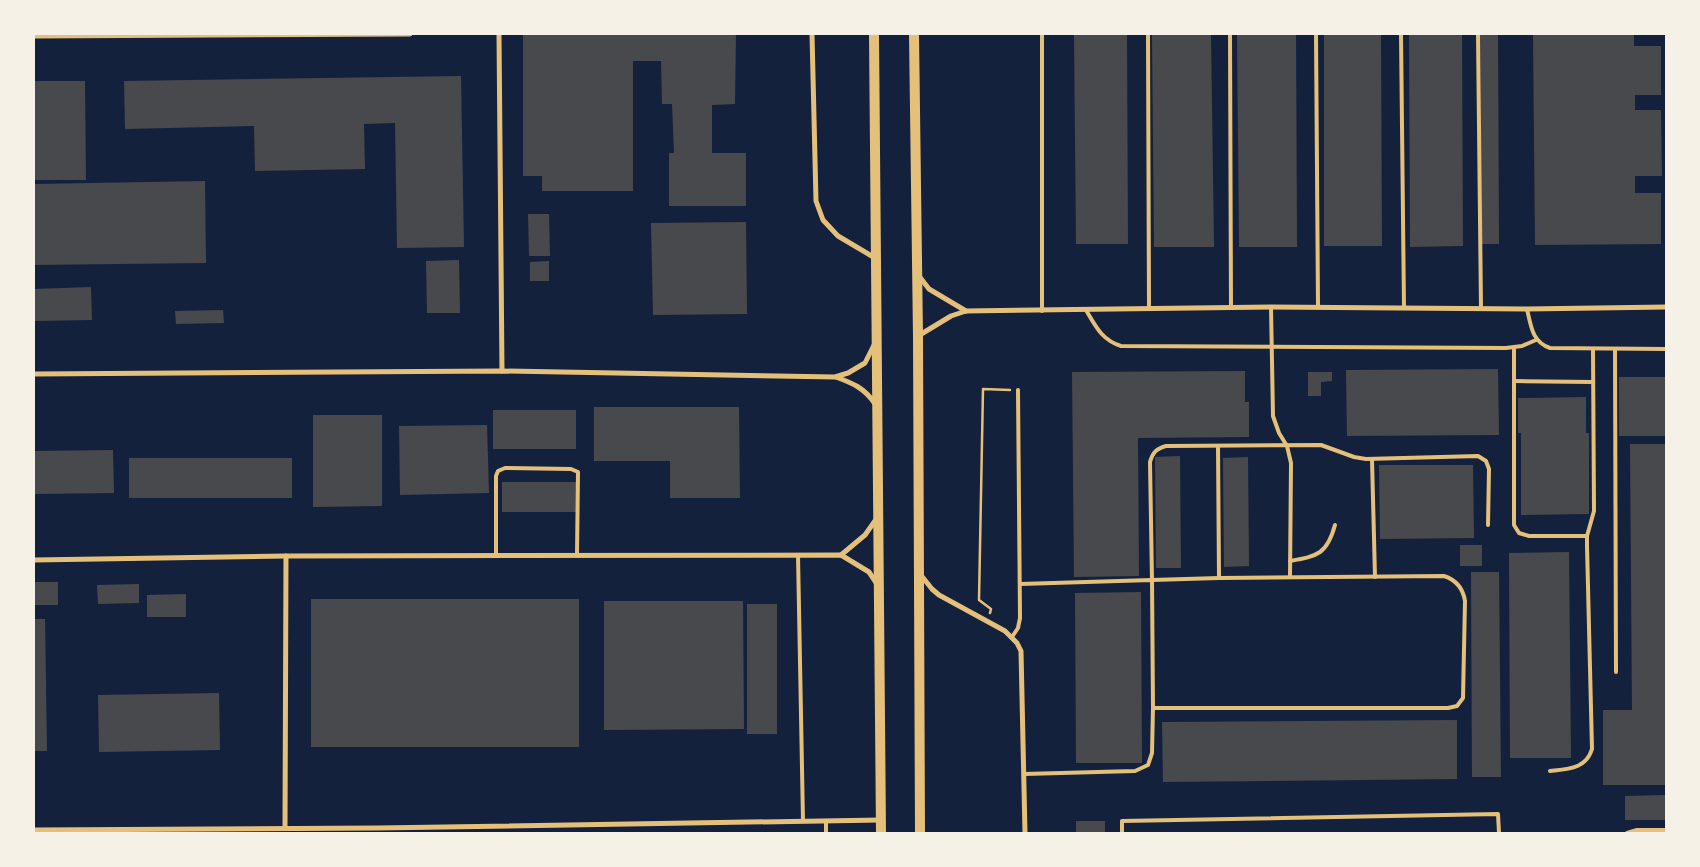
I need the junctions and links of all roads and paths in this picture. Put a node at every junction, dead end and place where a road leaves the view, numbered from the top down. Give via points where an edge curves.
1 (394, 34) edge
2 (410, 34) edge
3 (499, 34) edge
4 (812, 34) edge
5 (874, 34) edge
6 (914, 34) edge
7 (1042, 34) edge
8 (1148, 34) edge
9 (1230, 34) edge
10 (1316, 34) edge
11 (1401, 34) edge
12 (1478, 34) edge
13 (34, 36) edge
14 (876, 258) junction
15 (918, 274) junction
16 (1271, 307) junction
17 (1318, 307) junction
18 (1666, 307) edge
19 (1231, 308) junction
20 (1404, 308) junction
21 (1149, 309) junction
22 (1480, 309) junction
23 (1527, 309) junction
24 (1086, 310) junction
25 (966, 311) junction
26 (1042, 311) junction
27 (918, 336) junction
28 (876, 340) junction
29 (1536, 340) junction
30 (1272, 346) junction
31 (1514, 348) junction
32 (1593, 349) junction
33 (1614, 349) junction
34 (1666, 349) edge
35 (502, 371) junction
36 (34, 374) edge
37 (835, 377) junction
38 (1514, 381) junction
39 (1593, 382) junction
40 (1018, 390) joint
41 (877, 407) junction
42 (1218, 446) junction
43 (1287, 446) junction
44 (1372, 459) junction
45 (878, 517) junction
46 (1335, 525) dead end
47 (1488, 526) dead end
48 (1588, 536) junction
49 (496, 555) junction
50 (577, 555) junction
51 (798, 555) junction
52 (841, 555) junction
53 (286, 556) junction
54 (34, 560) edge
55 (1290, 561) junction
56 (920, 572) junction
57 (1290, 577) junction
58 (1375, 577) junction
59 (1219, 578) junction
60 (1152, 580) junction
61 (1020, 584) junction
62 (879, 588) junction
63 (986, 621) junction
64 (1012, 637) junction
65 (1616, 672) dead end
66 (1153, 708) junction
67 (1550, 771) dead end
68 (1024, 774) junction
69 (881, 820) junction
70 (803, 821) junction
71 (826, 821) junction
72 (285, 828) junction
73 (34, 830) edge
74 (1666, 830) edge
75 (378, 831) edge
76 (826, 833) edge
77 (881, 833) edge
78 (920, 833) edge
79 (1025, 833) edge
80 (1122, 833) edge
81 (1499, 833) edge
82 (1628, 833) edge

1 - 2 street
1 - 13 street
3 - 35 street
4 - 14 street via 816,201 823,220 838,236
5 - 14 main road
6 - 15 main road
7 - 26 lane
8 - 21 lane
9 - 19 lane
10 - 17 lane
11 - 20 lane
12 - 22 lane
14 - 28 main road
15 - 25 street via 929,289
15 - 27 main road
16 - 17 street
16 - 19 street
16 - 30 lane
17 - 20 street
18 - 23 street
19 - 21 street
20 - 22 street
21 - 24 street
22 - 23 street
23 - 29 lane
24 - 26 street
24 - 30 lane via 1099,333 1121,346
25 - 26 street
25 - 27 street via 937,323
27 - 56 main road
28 - 37 street via 864,363
28 - 41 main road
29 - 31 lane
29 - 32 lane via 1550,348
30 - 31 lane
30 - 43 lane via 1273,416
31 - 38 lane
32 - 33 lane
32 - 39 lane
33 - 34 lane
33 - 65 lane
35 - 36 street
35 - 37 street
37 - 41 street via 869,394
38 - 39 lane
38 - 48 lane via 1515,529 1529,536
39 - 48 lane via 1594,510
40 - 61 lane
40 - 63 path via 983,390 979,600 991,610
41 - 45 main road
42 - 43 lane
42 - 59 lane
42 - 60 lane via 1166,446 1152,454
43 - 44 lane via 1321,446 1354,457
43 - 55 lane via 1291,464
44 - 47 lane via 1482,458 1489,469
44 - 58 lane
45 - 52 street via 865,535
45 - 62 main road
46 - 55 lane via 1331,540 1316,556
48 - 67 lane via 1592,749 1582,765
49 - 50 street
49 - 50 lane via 496,473 505,468 571,469 578,472
49 - 53 street
50 - 51 street
51 - 52 street
51 - 70 lane
52 - 62 street via 869,572
53 - 54 street
53 - 72 street
55 - 57 lane
56 - 63 street via 940,595
56 - 78 main road
57 - 58 lane
57 - 59 lane
58 - 66 lane via 1444,576 1461,588 1465,601 1463,698 1457,706
59 - 60 lane
60 - 61 lane
60 - 66 lane
61 - 64 lane via 1020,618
62 - 69 main road
63 - 64 street
64 - 68 street via 1022,660
66 - 68 lane via 1152,753 1148,764 1135,771
68 - 79 street
69 - 71 street
69 - 77 main road
70 - 71 street
70 - 75 street
71 - 76 lane
72 - 73 street
72 - 75 street
74 - 82 lane
80 - 81 lane via 1122,820 1498,814

